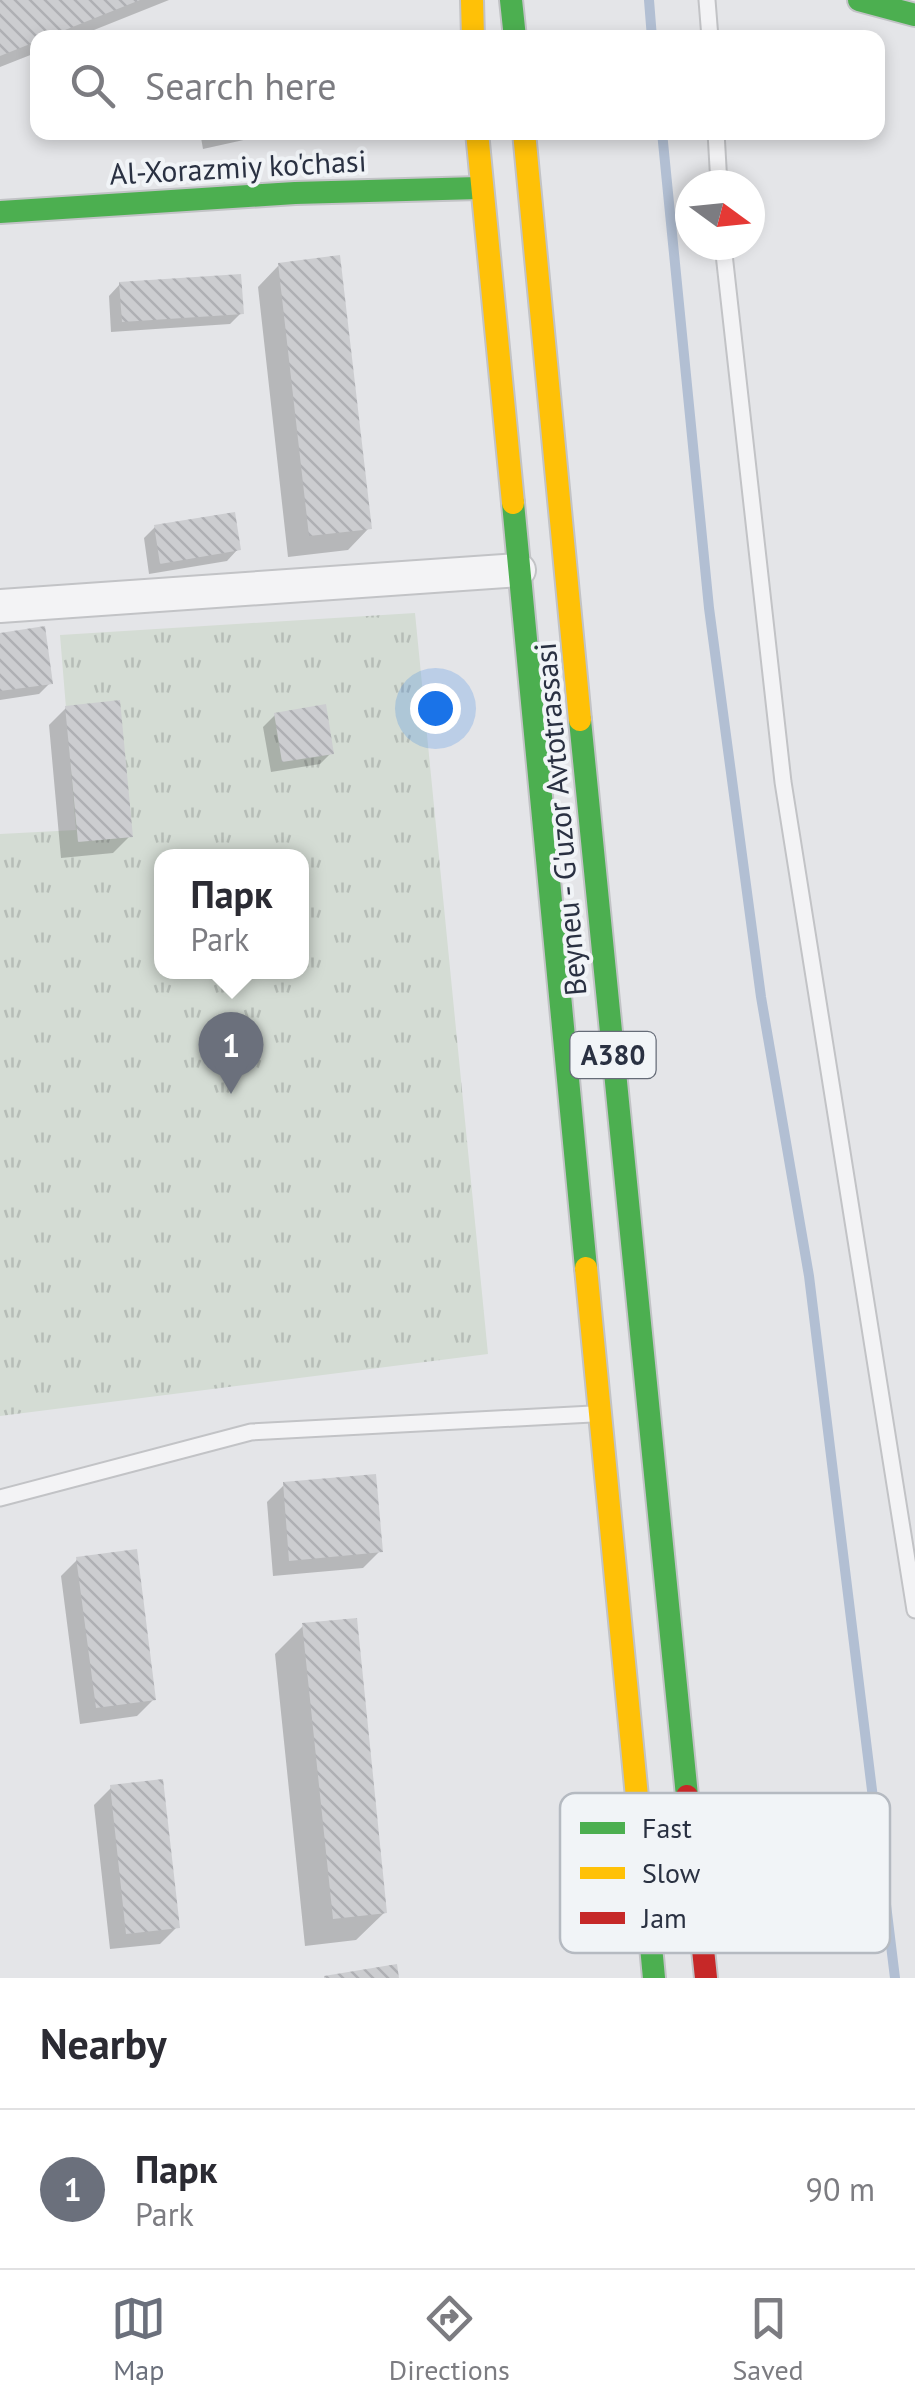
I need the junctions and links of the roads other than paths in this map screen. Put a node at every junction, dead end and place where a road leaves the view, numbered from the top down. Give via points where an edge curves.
1 (472, 0) edge
2 (511, 0) edge
3 (707, 0) edge
4 (859, 0) edge
5 (915, 15) edge
6 (473, 30) edge
7 (514, 30) edge
8 (709, 30) edge
9 (477, 140) edge
10 (525, 140) edge
11 (716, 140) edge
12 (718, 170) edge
13 (480, 188) junction
14 (0, 212) edge
15 (725, 260) edge
16 (519, 570) junction
17 (0, 606) edge
18 (602, 1413) junction
19 (0, 1498) edge
20 (915, 1610) edge
21 (637, 1793) edge
22 (686, 1793) edge
23 (652, 1953) edge
24 (703, 1953) edge
25 (654, 1978) edge
26 (706, 1978) edge

1 - 6 main road
2 - 7 main road
3 - 8 lane
4 - 5 main road
9 - 13 main road, Beyneu - G'uzor Avtotrassasi / A380
10 - 22 main road, Beyneu - G'uzor Avtotrassasi / A380
11 - 12 lane
13 - 14 main road, Al-Xorazmiy ko'chasi
13 - 16 main road, Beyneu - G'uzor Avtotrassasi / A380
15 - 20 lane via 782,782
16 - 17 street
16 - 18 main road, Beyneu - G'uzor Avtotrassasi / A380
18 - 19 lane via 251,1432
18 - 21 main road, Beyneu - G'uzor Avtotrassasi / A380
23 - 25 main road, Beyneu - G'uzor Avtotrassasi / A380
24 - 26 main road, Beyneu - G'uzor Avtotrassasi / A380

